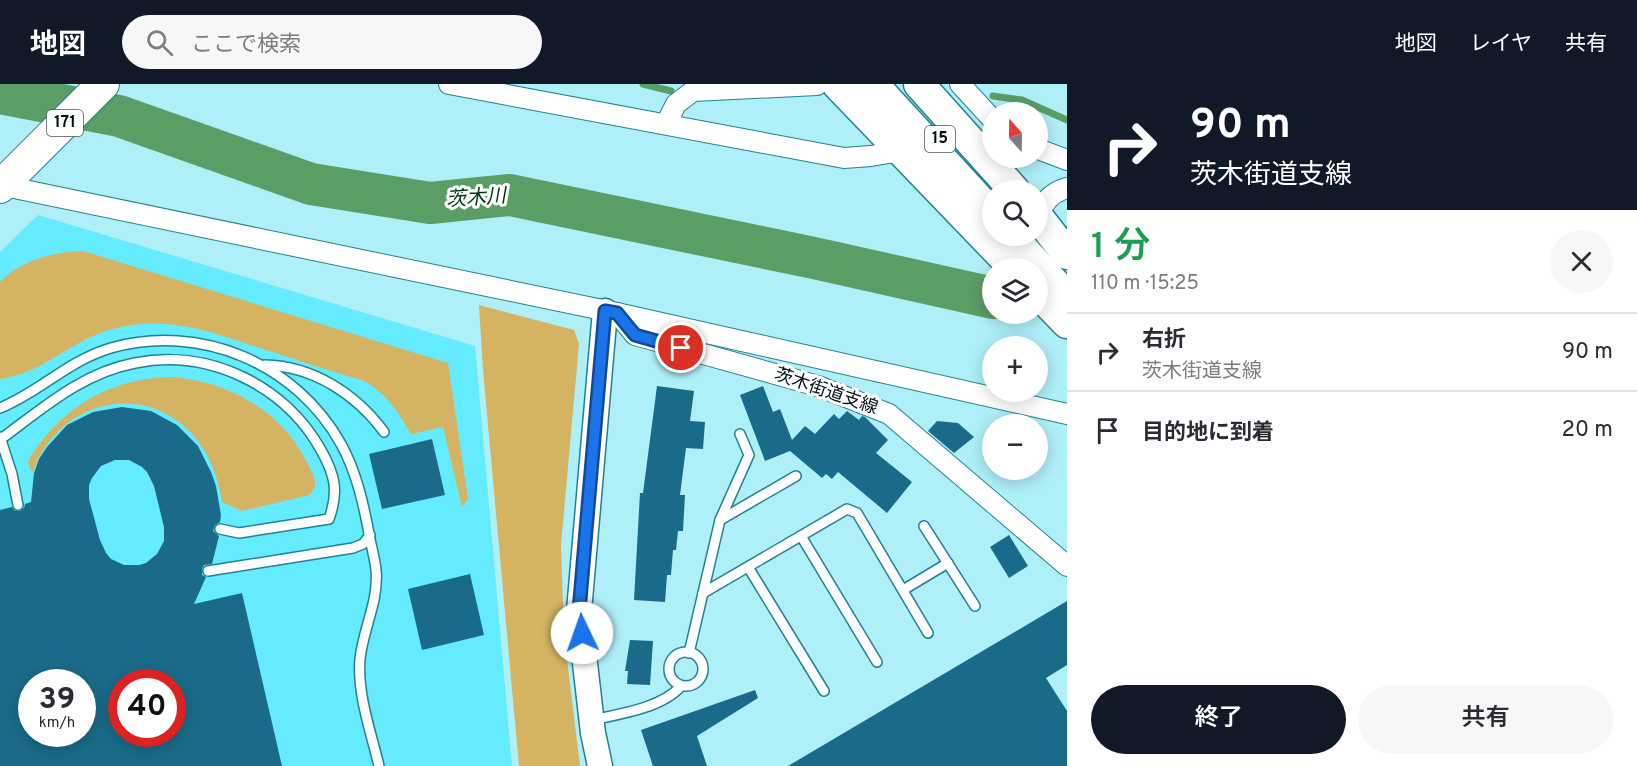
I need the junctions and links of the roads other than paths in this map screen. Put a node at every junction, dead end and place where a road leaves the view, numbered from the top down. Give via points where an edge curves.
1 (103, 84) edge
2 (448, 84) edge
3 (802, 84) edge
4 (837, 84) edge
5 (873, 84) edge
6 (888, 84) edge
7 (919, 84) edge
8 (960, 84) edge
9 (817, 85) edge
10 (982, 108) edge
11 (666, 124) junction
12 (901, 151) junction
13 (1048, 153) edge
14 (1067, 160) edge
15 (1005, 180) edge
16 (946, 181) junction
17 (982, 182) edge
18 (0, 186) edge
19 (1067, 188) edge
20 (1048, 198) edge
21 (982, 207) edge
22 (1048, 230) edge
23 (1020, 246) edge
24 (1041, 246) edge
25 (1067, 254) edge
26 (1006, 258) edge
27 (1067, 273) edge
28 (1067, 297) edge
29 (1048, 303) edge
30 (611, 312) junction
31 (1067, 322) edge
32 (263, 365) junction
33 (0, 408) edge
34 (1064, 414) edge
35 (384, 432) dead end
36 (740, 434) dead end
37 (0, 438) edge
38 (796, 476) dead end
39 (18, 506) dead end
40 (720, 520) junction
41 (924, 526) dead end
42 (220, 529) dead end
43 (370, 535) junction
44 (801, 536) junction
45 (948, 563) junction
46 (1067, 566) edge
47 (748, 567) junction
48 (208, 571) dead end
49 (903, 590) junction
50 (703, 593) junction
51 (975, 606) dead end
52 (928, 633) dead end
53 (689, 652) junction
54 (877, 662) dead end
55 (681, 686) junction
56 (824, 691) dead end
57 (592, 720) junction
58 (379, 766) edge
59 (600, 766) edge

1 - 18 highway, 171
2 - 11 street
3 - 9 street
3 - 11 street via 693,91 676,104
4 - 12 main road, 15
5 - 16 main road, 15
6 - 17 main road, 15
7 - 15 main road, 15
8 - 10 street
11 - 12 street via 844,158
12 - 16 main road, 15
13 - 14 street
16 - 21 main road, 15
16 - 26 main road, 15
18 - 30 street
19 - 20 street
22 - 25 main road
23 - 28 main road
24 - 27 main road
29 - 31 main road
30 - 34 street
30 - 46 street, 茨木街道支線 via 635,335 818,386 889,414
30 - 57 street via 579,611
32 - 33 lane via 201,344 136,343 73,363
32 - 35 lane via 283,365 344,391
32 - 43 lane via 307,398 340,442 358,484
36 - 40 lane via 749,455
37 - 39 lane
37 - 42 lane via 75,385 121,366 179,360 236,373 272,394 307,429 332,472 335,496 329,519 239,533
38 - 40 lane
40 - 50 lane
41 - 45 lane
43 - 48 lane via 353,548
43 - 58 lane via 376,588 359,675
44 - 47 lane
44 - 49 lane via 847,509 857,513
44 - 54 lane
45 - 49 lane
45 - 51 lane
47 - 50 lane
47 - 56 lane
49 - 52 lane
50 - 53 lane
53 - 55 lane via 678,654 669,668 672,679
53 - 55 lane via 699,658 703,674 697,683
55 - 57 lane via 673,695 632,712
57 - 59 street

